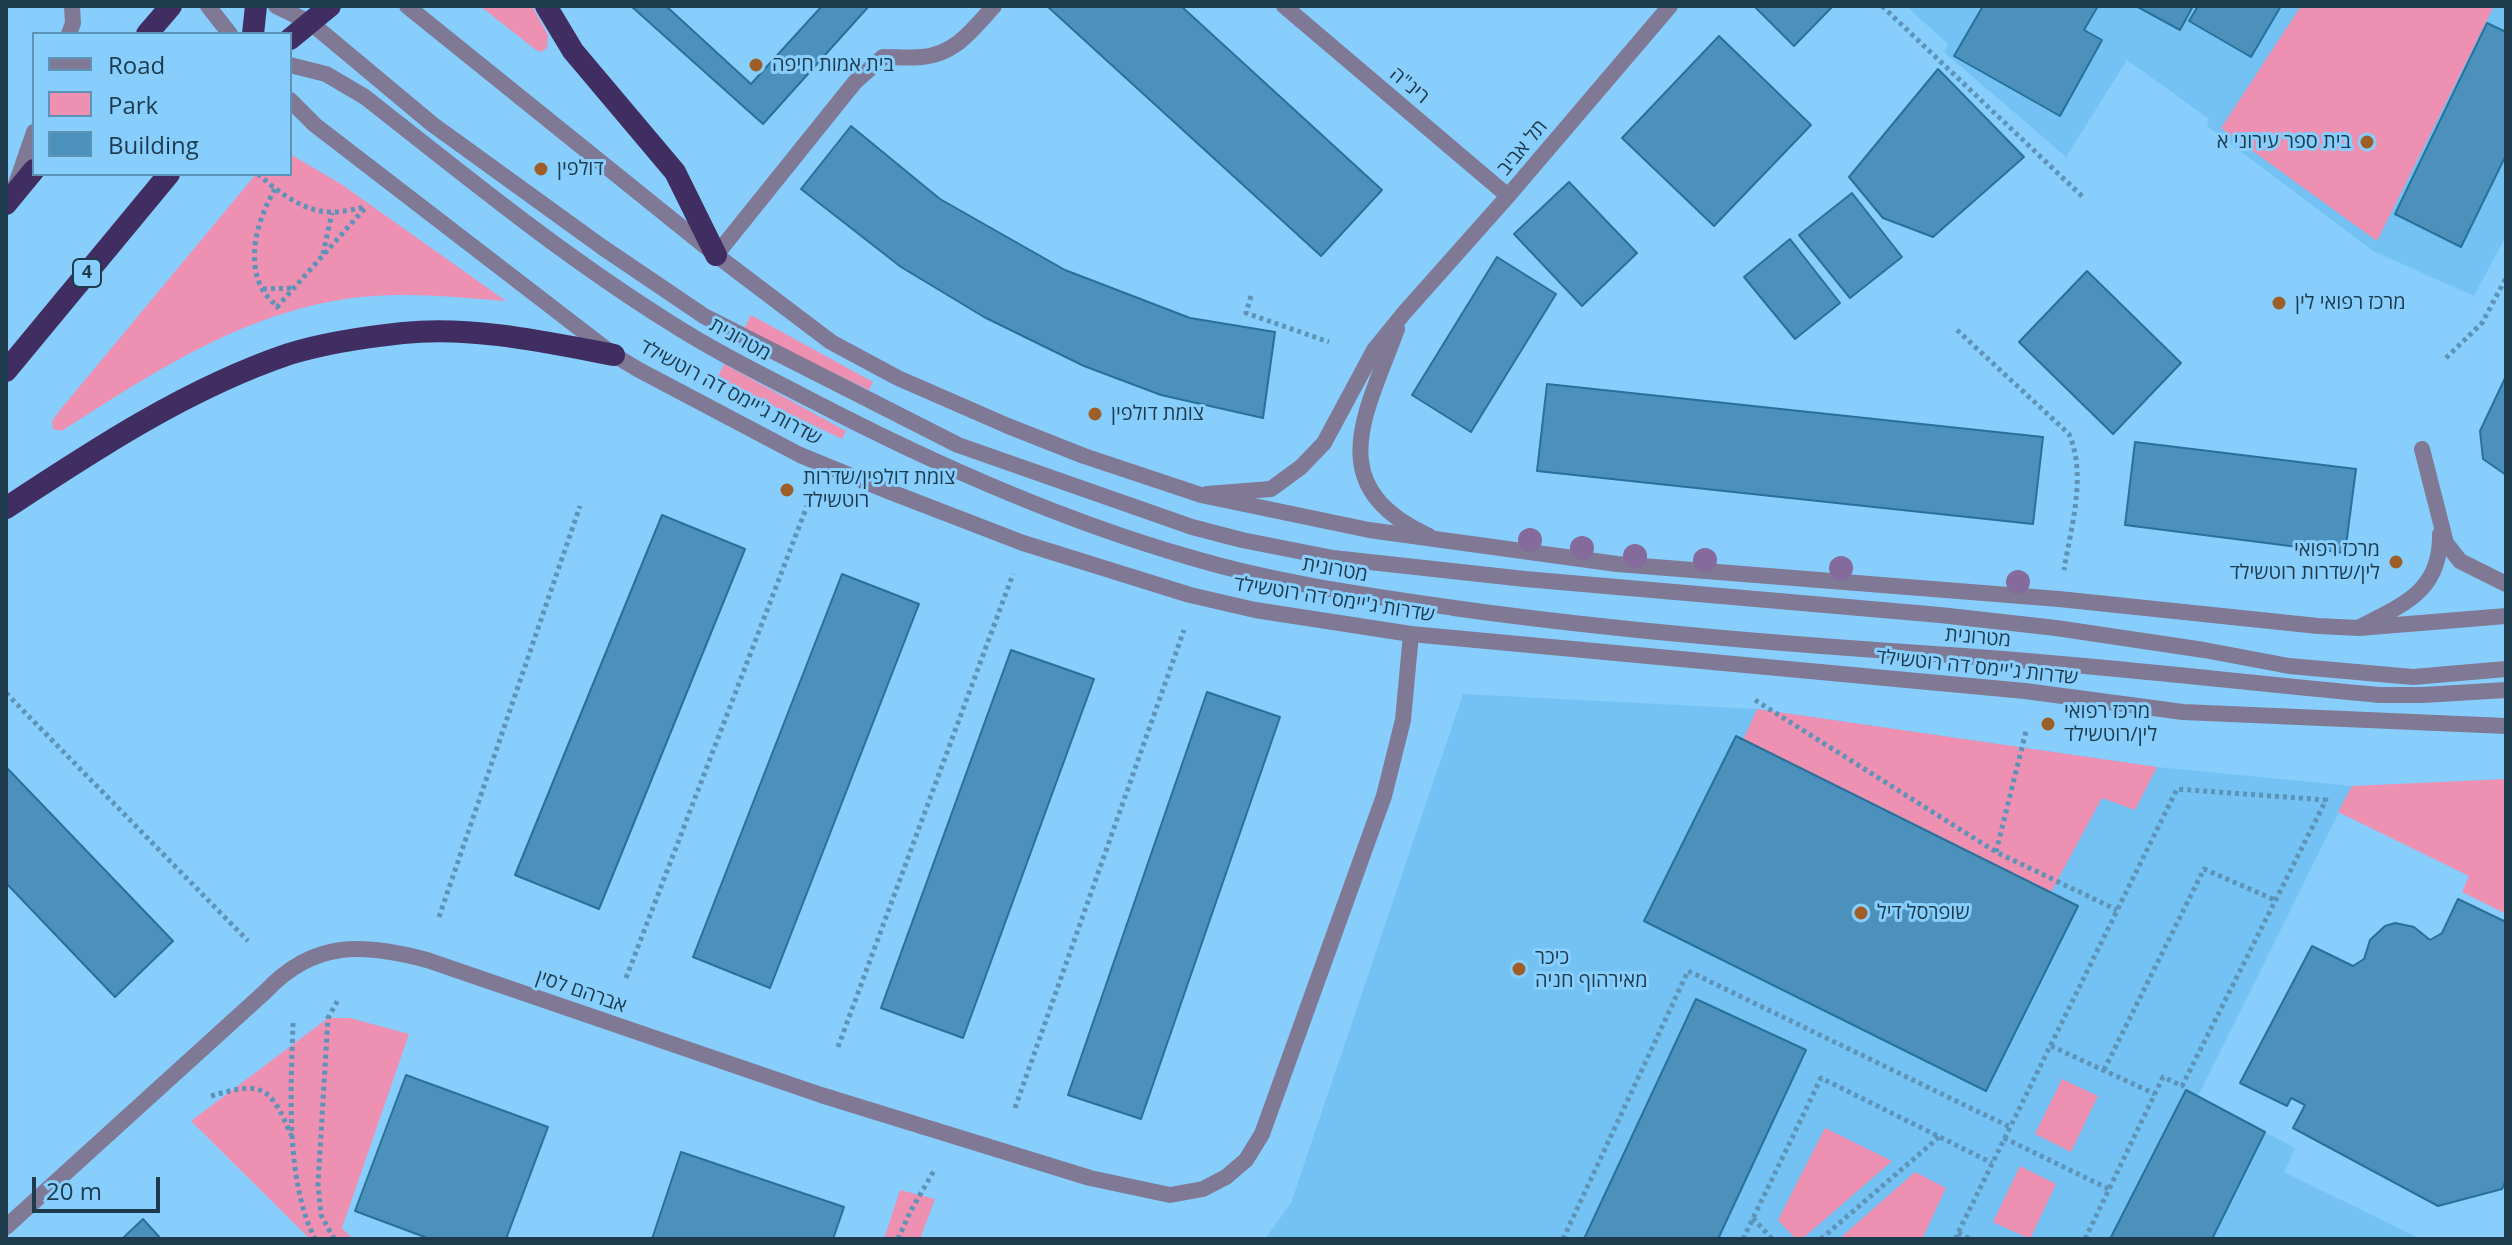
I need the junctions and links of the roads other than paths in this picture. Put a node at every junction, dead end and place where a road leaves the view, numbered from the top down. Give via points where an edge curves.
1 (72, 6) edge
2 (171, 6) edge
3 (208, 6) edge
4 (256, 6) edge
5 (276, 6) edge
6 (330, 6) edge
7 (407, 6) edge
8 (546, 6) edge
9 (994, 6) edge
10 (1284, 6) edge
11 (1670, 6) edge
12 (307, 15) edge
13 (70, 32) edge
14 (149, 32) edge
15 (228, 32) edge
16 (253, 32) edge
17 (292, 36) edge
18 (292, 66) edge
19 (292, 102) edge
20 (32, 138) edge
21 (32, 172) edge
22 (167, 176) edge
23 (1508, 196) junction
24 (9, 201) edge
25 (716, 255) junction
26 (1404, 313) junction
27 (614, 355) junction
28 (6, 371) edge
29 (2422, 449) dead end
30 (1201, 495) junction
31 (6, 508) edge
32 (2440, 528) junction
33 (1438, 540) junction
34 (2506, 584) edge
35 (2506, 616) edge
36 (2359, 628) junction
37 (1411, 634) junction
38 (2506, 669) edge
39 (2506, 690) edge
40 (2506, 726) edge
41 (6, 1227) edge

1 - 13 street
2 - 14 highway
3 - 15 street
4 - 16 highway
5 - 12 street, מטרונית
6 - 12 highway
7 - 25 street
8 - 25 highway via 573,51 675,172
9 - 25 street via 946,51 883,57 855,82
10 - 23 street, רינ"ה
11 - 23 street, תל אביב
12 - 17 highway
12 - 38 street, מטרונית via 432,124 704,316 958,445 1192,527 1333,558 2056,628 2289,666 2413,677
18 - 39 street, מטרונית via 326,74 365,97 583,265 744,365 1001,491 1187,557 1327,590 1558,623 2379,695
19 - 27 street, שדרות ג'יימס דה רוטשילד
20 - 24 street
21 - 24 highway
22 - 28 highway, 4
23 - 26 street, תל אביב
25 - 30 street via 831,342 898,378 1084,456
26 - 30 street, תל אביב via 1374,350 1324,443 1301,467 1271,489
26 - 33 street, תל אביב via 1361,428 1359,451 1363,473 1383,506 1406,526
27 - 31 highway via 504,336 419,333 290,354 136,426
27 - 37 street, שדרות ג'יימס דה רוטשילד via 800,455 1023,543 1190,595
29 - 32 street
30 - 33 street
32 - 34 street via 2460,561
32 - 36 street via 2437,561 2419,593
33 - 36 street via 1617,564
35 - 36 street
37 - 40 street, שדרות ג'יימס דה רוטשילד via 2025,691 2183,712
37 - 41 street, אברהם לסין via 1403,720 1384,796 1262,1134 1246,1160 1203,1189 1170,1195 1090,1178 821,1095 427,960 352,948 315,955 285,971

